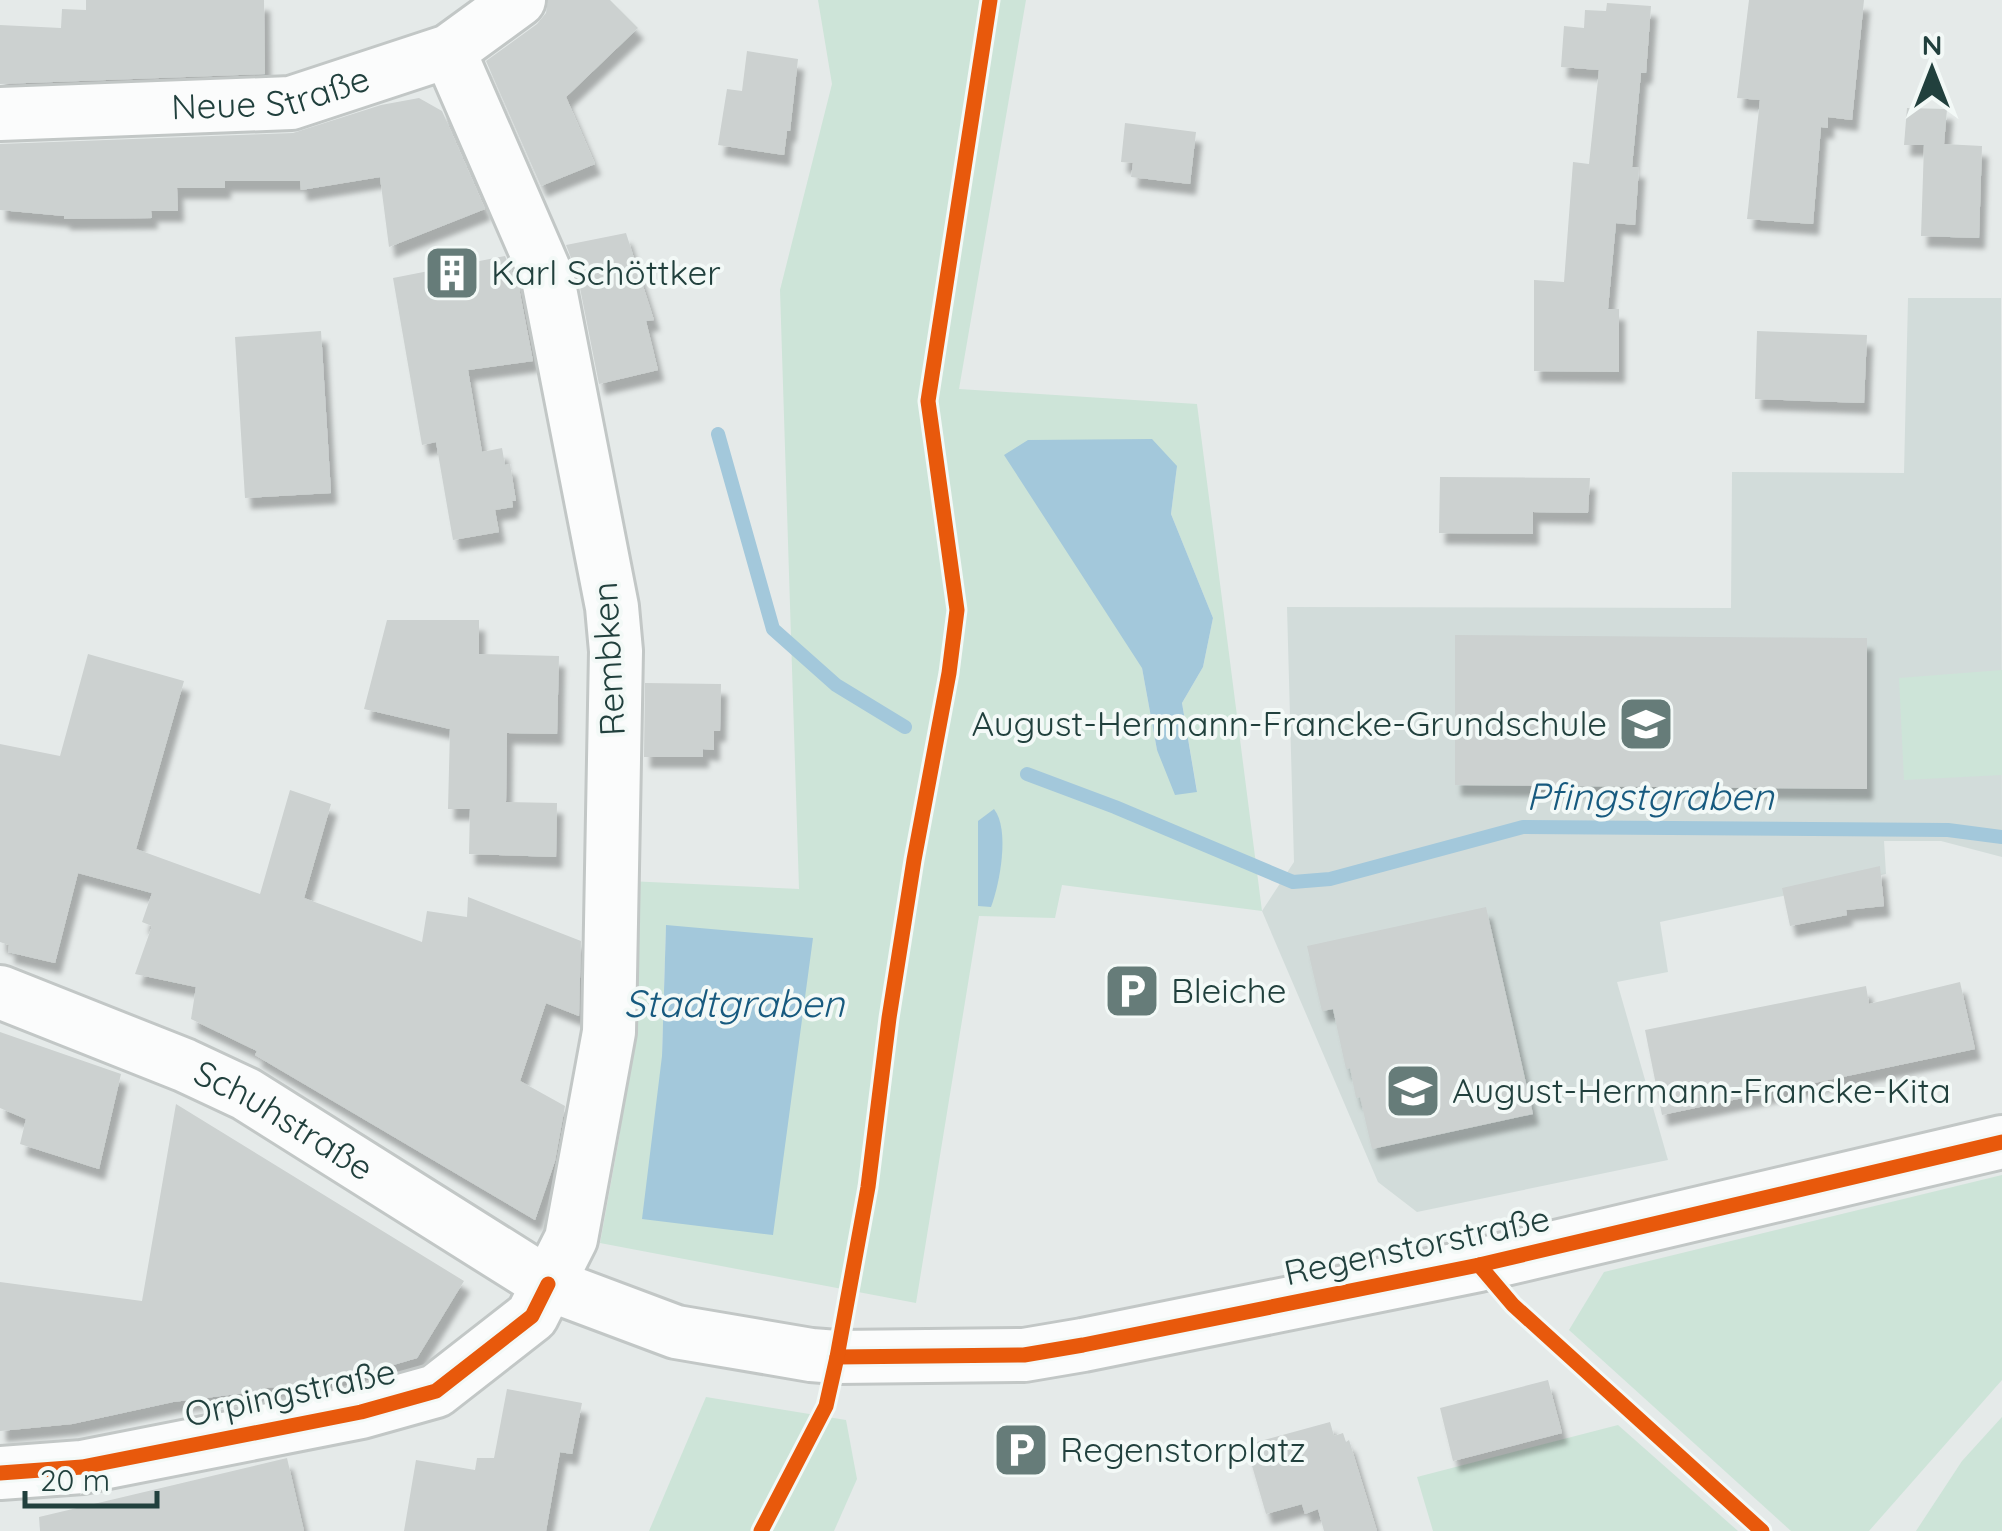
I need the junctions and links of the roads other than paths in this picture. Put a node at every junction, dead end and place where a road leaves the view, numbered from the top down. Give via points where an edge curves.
1 (519, 0) edge
2 (449, 51) junction
3 (0, 114) edge
4 (0, 992) edge
5 (2002, 1142) edge
6 (548, 1284) junction
7 (0, 1473) edge

1 - 2 street, Neue Straße
2 - 3 street, Neue Straße via 292,103
2 - 6 street, Rembken via 548,279 616,651 609,1032 571,1239
4 - 6 street, Schuhstraße via 246,1094
5 - 6 street, Regenstorstraße via 1479,1265 1024,1356 810,1356 676,1332
6 - 7 street, Orpingstraße via 532,1316 436,1391 100,1463

